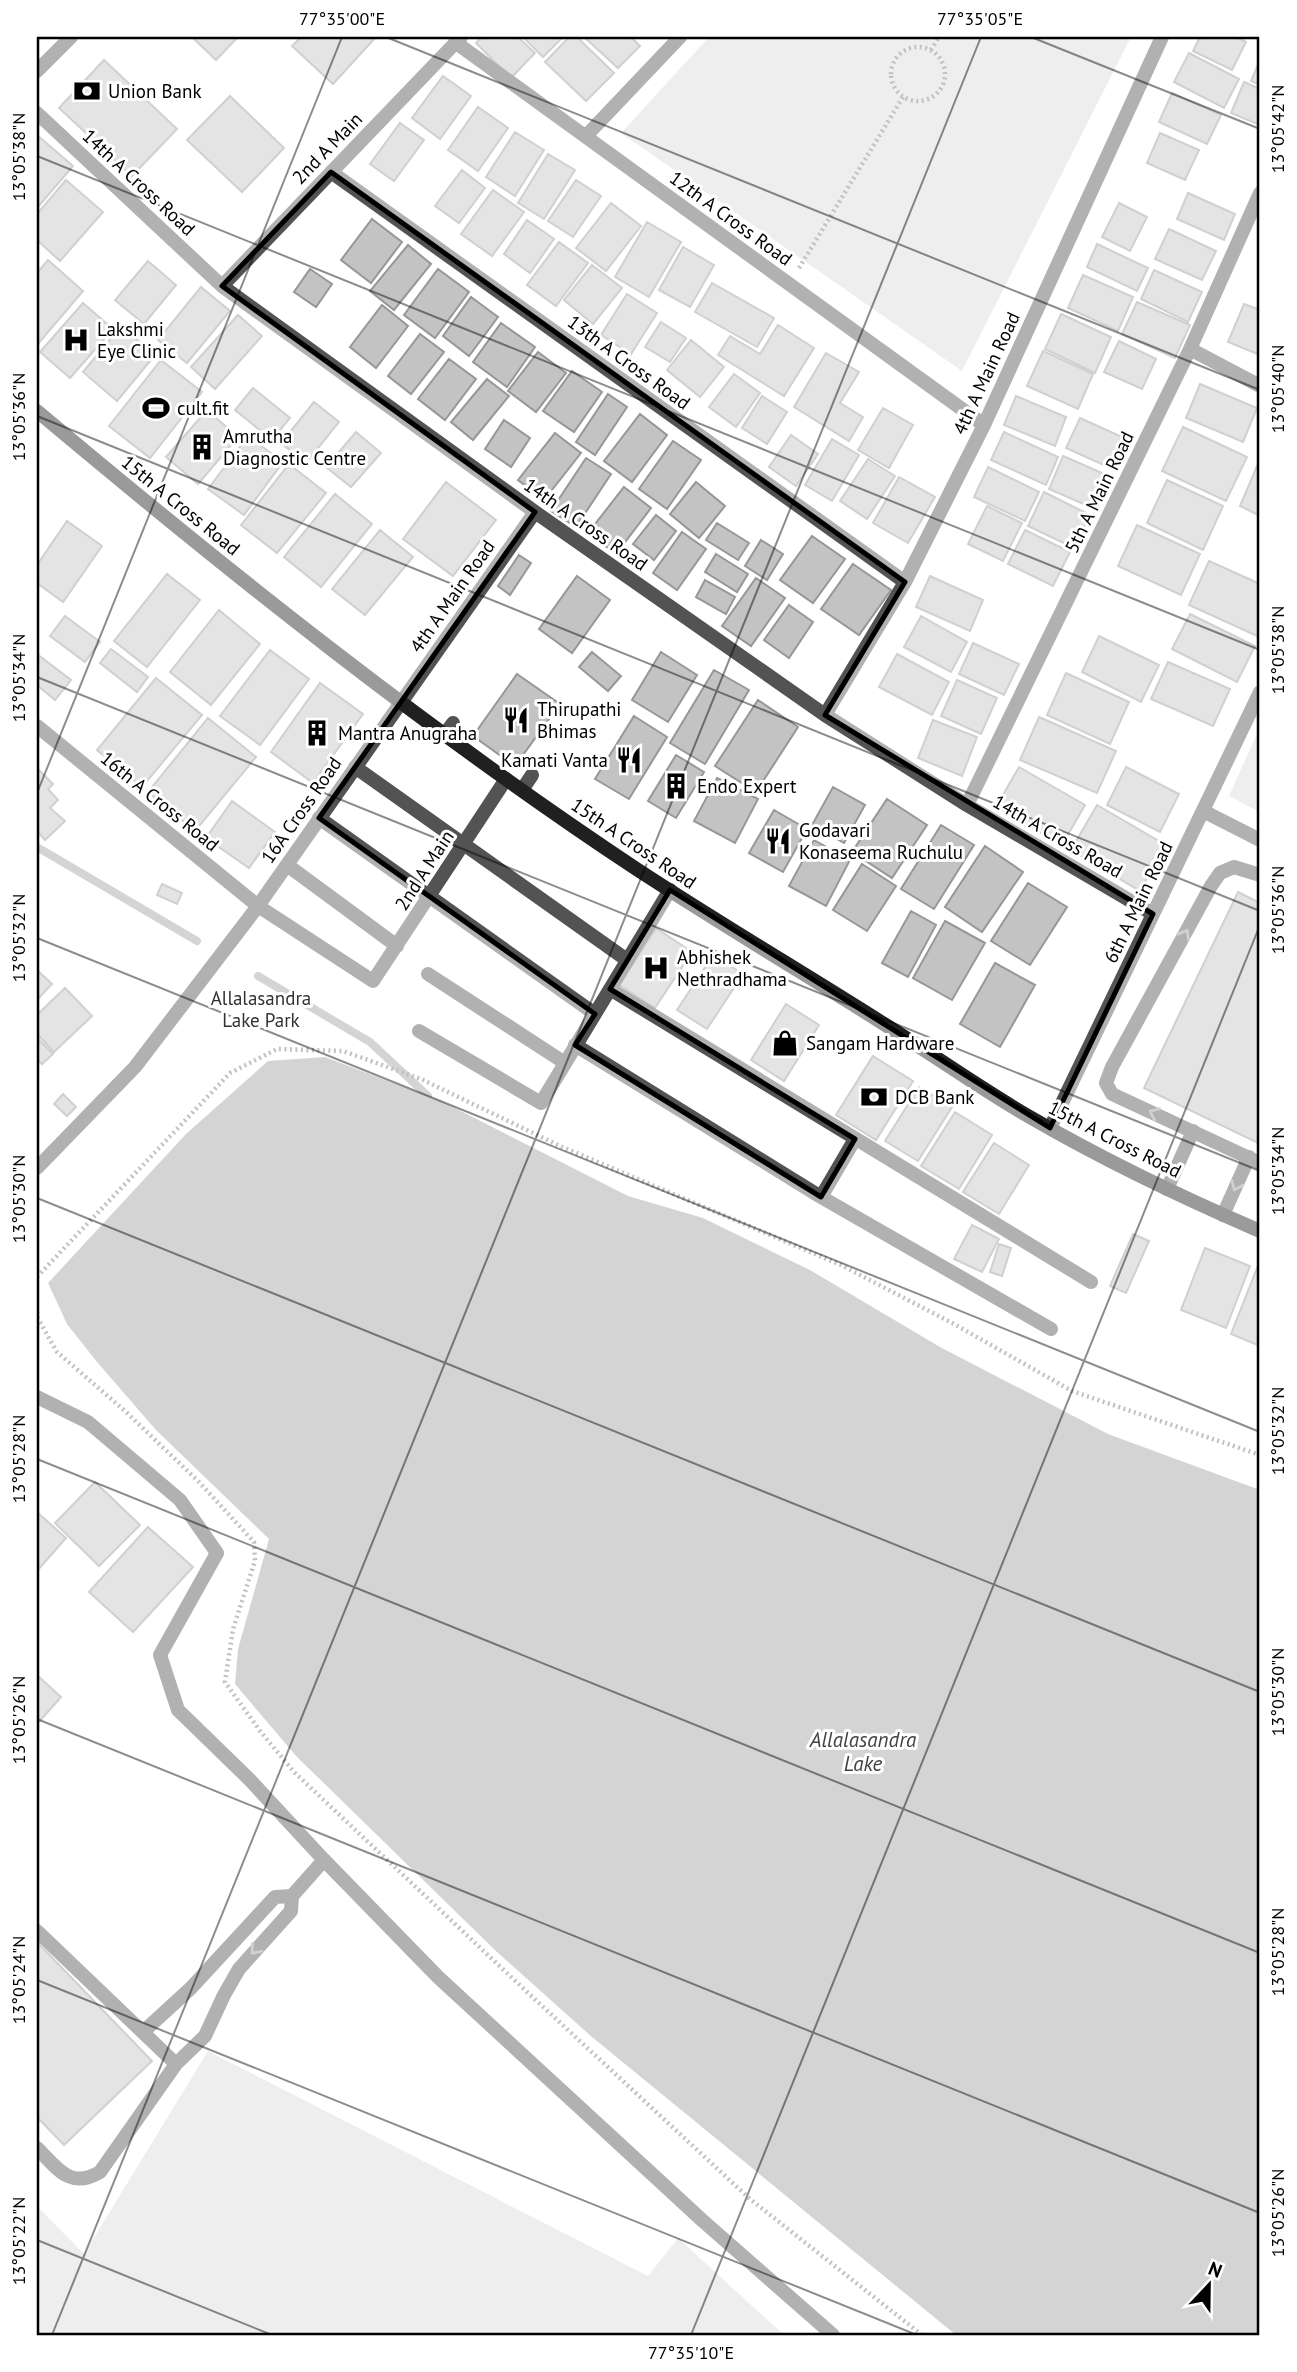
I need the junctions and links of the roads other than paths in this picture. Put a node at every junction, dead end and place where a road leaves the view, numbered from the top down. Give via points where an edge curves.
1 (71, 37) edge
2 (680, 37) edge
3 (1162, 37) edge
4 (458, 40) edge
5 (37, 71) edge
6 (37, 113) edge
7 (586, 136) junction
8 (331, 172) junction
9 (1260, 193) edge
10 (222, 286) junction
11 (1189, 349) junction
12 (1260, 386) edge
13 (37, 411) edge
14 (984, 425) junction
15 (535, 512) junction
16 (905, 582) junction
17 (1260, 692) edge
18 (400, 702) junction
19 (825, 715) junction
20 (37, 726) edge
21 (355, 767) junction
22 (532, 775) dead end
23 (506, 779) junction
24 (522, 790) junction
25 (967, 805) junction
26 (1203, 811) junction
27 (319, 818) junction
28 (1260, 840) edge
29 (464, 844) junction
30 (287, 865) junction
31 (1260, 875) edge
32 (670, 890) junction
33 (430, 897) junction
34 (258, 906) junction
35 (1153, 914) junction
36 (397, 946) junction
37 (627, 960) junction
38 (428, 974) dead end
39 (373, 982) joint
40 (610, 989) junction
41 (595, 1014) junction
42 (419, 1031) dead end
43 (575, 1045) junction
44 (565, 1063) junction
45 (1050, 1128) junction
46 (1193, 1131) junction
47 (855, 1139) junction
48 (1254, 1160) edge
49 (37, 1168) edge
50 (1167, 1189) junction
51 (821, 1197) junction
52 (1223, 1215) junction
53 (1260, 1231) edge
54 (1091, 1282) dead end
55 (1051, 1329) dead end
56 (37, 1397) edge
57 (324, 1860) junction
58 (292, 1896) junction
59 (37, 1931) edge
60 (142, 2032) junction
61 (176, 2064) junction
62 (37, 2148) edge
63 (833, 2335) edge

1 - 5 street
2 - 7 street
3 - 14 street, 4th A Main Road
4 - 7 street, 12th A Cross Road
4 - 8 street, 2nd A Main
6 - 10 street, 14th A Cross Road
7 - 14 street, 12th A Cross Road
8 - 10 street, 2nd A Main
8 - 16 street, 13th A Cross Road
9 - 11 street, 5th A Main Road
10 - 15 street, 14th A Cross Road
11 - 12 street
11 - 25 street, 5th A Main Road
13 - 18 main road, 15th A Cross Road via 270,603
14 - 16 street, 4th A Main Road
15 - 18 street, 4th A Main Road
15 - 19 street, 14th A Cross Road
16 - 19 street, 4th A Main Road
17 - 26 street, 6th A Main Road
18 - 21 street, 16A Cross Road
18 - 23 main road, 15th A Cross Road via 449,729
19 - 25 street, 14th A Cross Road
20 - 34 street, 16th A Cross Road
21 - 27 street, 16A Cross Road
21 - 29 street
22 - 24 street
23 - 24 main road, 15th A Cross Road
23 - 29 street, 2nd A Main
24 - 32 main road, 15th A Cross Road
25 - 35 street, 14th A Cross Road
26 - 28 street
26 - 35 street, 6th A Main Road
27 - 30 street, 16A Cross Road
27 - 33 street
29 - 33 street, 2nd A Main
29 - 37 street
30 - 34 street, 16A Cross Road
30 - 36 street
46 -> 31 street via 1112,1094 1106,1083 1220,873 1234,867
32 - 37 street
32 - 45 main road, 15th A Cross Road
33 - 36 street, 2nd A Main
33 - 41 street
34 - 39 street, 16th A Cross Road
34 - 49 street, 16A Cross Road via 135,1067
35 - 45 street, 6th A Main Road
36 - 39 street, 2nd A Main
37 - 40 street
38 - 44 street
40 - 41 street
40 - 47 street
41 - 43 street
42 - 44 street via 541,1103
43 - 44 street
43 - 51 street
45 - 50 main road, 15th A Cross Road
46 - 48 street
46 - 50 street
47 - 51 street
47 - 54 street
48 -> 52 street
50 - 52 main road, 15th A Cross Road
51 - 55 street
52 - 53 main road, 15th A Cross Road
56 - 57 street via 88,1422 180,1500 217,1553 160,1655 178,1710
57 - 58 street
57 - 63 street via 448,1986
58 - 60 street via 275,1897 191,1988
58 -> 61 street via 291,1911 239,1969 205,2036
59 - 60 street
60 - 61 street
61 - 62 street via 100,2172 86,2180 73,2179

